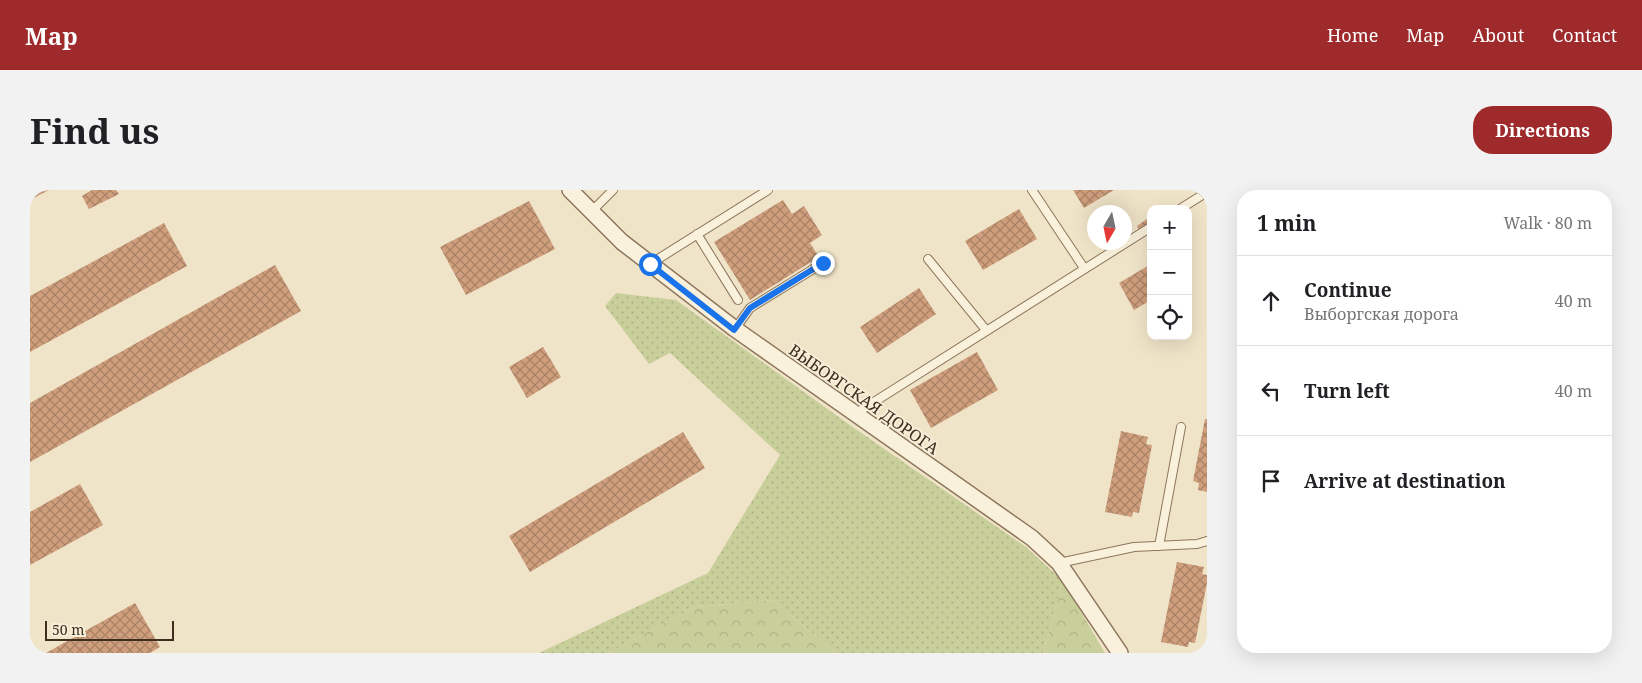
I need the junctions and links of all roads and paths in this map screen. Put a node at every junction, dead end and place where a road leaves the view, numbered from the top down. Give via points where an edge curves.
1 (570, 190) edge
2 (613, 190) edge
3 (768, 190) edge
4 (1032, 190) edge
5 (1207, 192) edge
6 (1186, 205) edge
7 (591, 212) junction
8 (1147, 229) edge
9 (697, 234) junction
10 (928, 259) dead end
11 (823, 263) dead end
12 (650, 264) junction
13 (1084, 268) junction
14 (738, 300) dead end
15 (734, 330) junction
16 (986, 330) junction
17 (855, 414) junction
18 (1181, 427) dead end
19 (1207, 541) edge
20 (1159, 546) junction
21 (1059, 563) junction
22 (1120, 653) edge

1 - 7 street, ВЫБОРГСКАЯ ДОРОГА
2 - 7 lane
3 - 9 lane
4 - 13 lane
5 - 6 lane
7 - 12 street, ВЫБОРГСКАЯ ДОРОГА
8 - 13 lane
9 - 12 lane
9 - 14 lane
10 - 16 lane
11 - 15 lane via 750,308
12 - 15 street, ВЫБОРГСКАЯ ДОРОГА
13 - 16 lane
15 - 17 street, ВЫБОРГСКАЯ ДОРОГА
16 - 17 lane
17 - 21 street, ВЫБОРГСКАЯ ДОРОГА via 1032,538
18 - 20 lane
19 - 20 lane
20 - 21 lane via 1134,547
21 - 22 street, ВЫБОРГСКАЯ ДОРОГА

